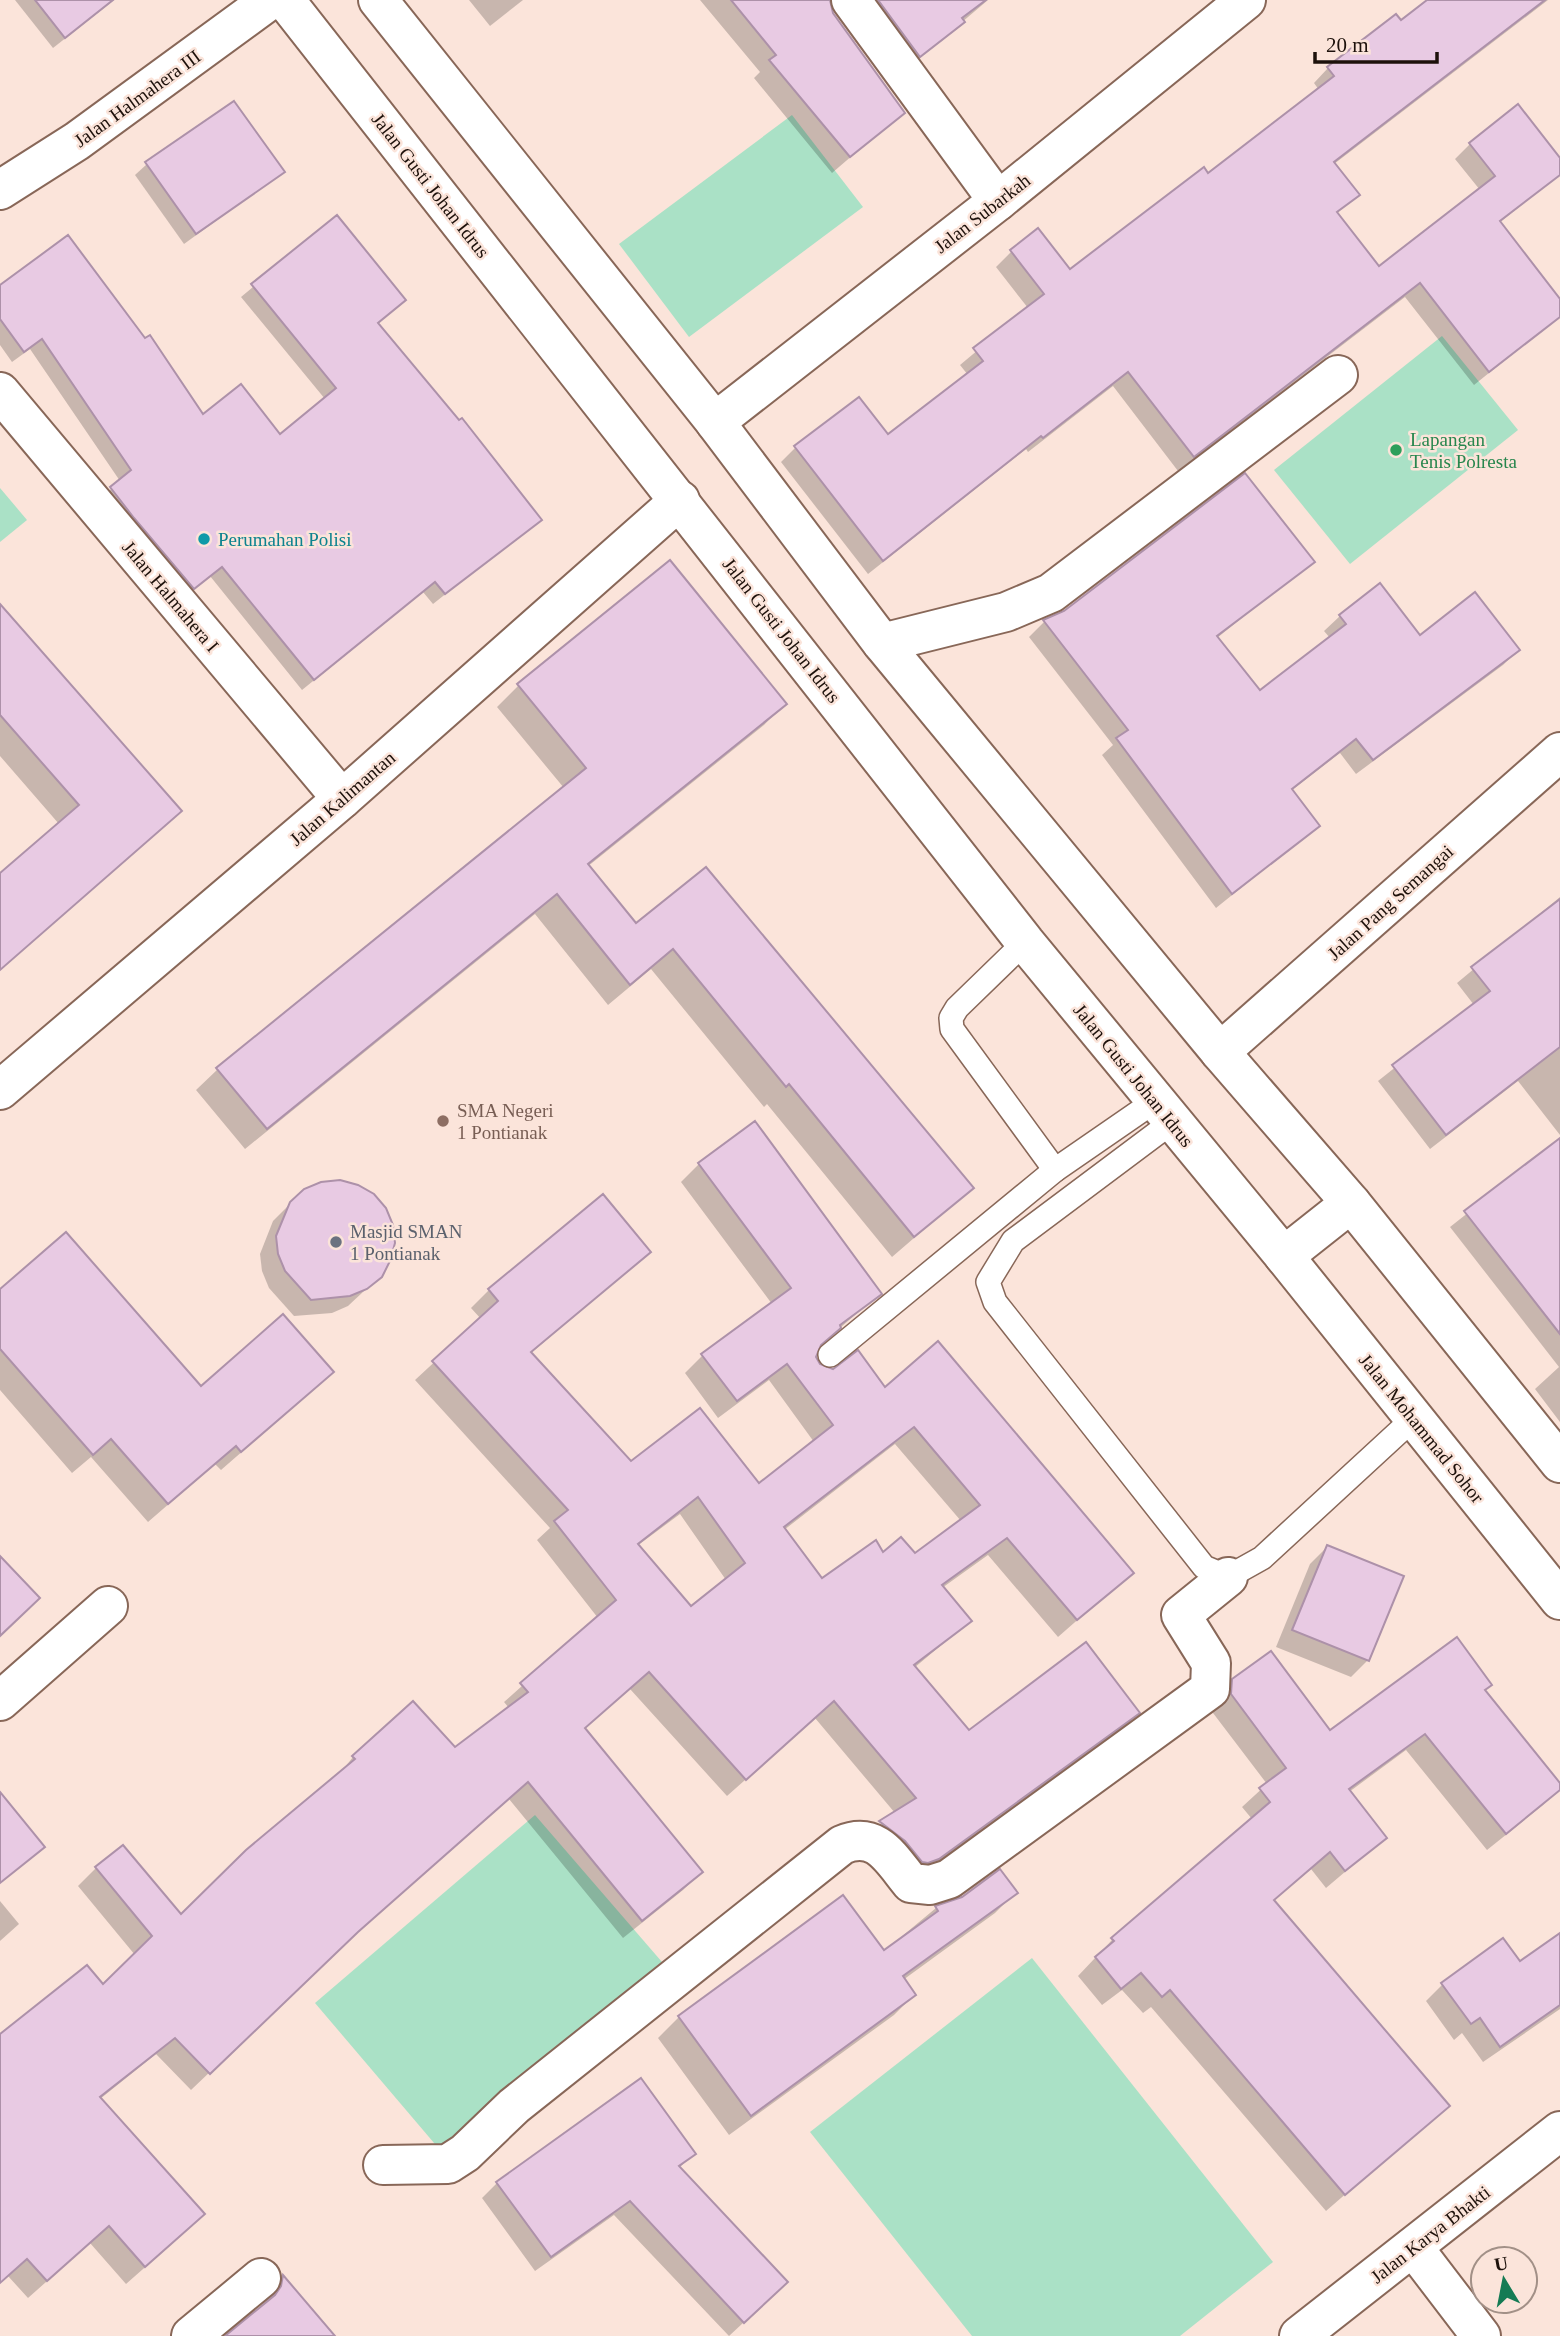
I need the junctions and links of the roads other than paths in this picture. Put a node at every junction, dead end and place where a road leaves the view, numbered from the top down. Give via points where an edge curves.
1 (270, 0) edge
2 (285, 0) edge
3 (378, 0) edge
4 (851, 0) edge
5 (1237, 3) edge
6 (0, 190) edge
7 (998, 201) junction
8 (1338, 375) dead end
9 (0, 393) edge
10 (715, 422) junction
11 (680, 500) junction
12 (882, 643) junction
13 (1560, 752) edge
14 (342, 799) junction
15 (1025, 942) junction
16 (1220, 1052) junction
17 (0, 1090) edge
18 (1163, 1112) junction
19 (1055, 1170) junction
20 (1351, 1203) junction
21 (1284, 1256) junction
22 (830, 1355) dead end
23 (1414, 1418) junction
24 (1560, 1463) edge
25 (1227, 1577) junction
26 (1560, 1600) edge
27 (108, 1606) dead end
28 (0, 1701) edge
29 (1560, 2131) edge
30 (383, 2165) dead end
31 (1413, 2247) junction
32 (261, 2278) dead end
33 (191, 2336) edge
34 (1299, 2336) edge
35 (1481, 2336) edge

1 - 6 street, Jalan Halmahera III via 77,141
2 - 11 street, Jalan Gusti Johan Idrus
3 - 10 street
4 - 7 street
5 - 7 street, Jalan Subarkah
7 - 10 street, Jalan Subarkah
8 - 12 street via 1051,593 1006,612
9 - 14 street, Jalan Halmahera I
10 - 12 street
11 - 14 street, Jalan Kalimantan
11 - 15 street, Jalan Gusti Johan Idrus
12 - 16 street
13 - 16 street, Jalan Pang Semangai
14 - 17 street, Jalan Kalimantan
15 - 18 street, Jalan Gusti Johan Idrus
15 - 19 lane via 957,1008 951,1018 952,1029
16 - 20 street
18 - 19 lane
18 - 21 street, Jalan Gusti Johan Idrus
18 - 25 lane via 1013,1241 988,1282 995,1302 1204,1567
19 - 22 lane
20 - 21 street
20 - 24 street
21 - 23 street, Jalan Mohammad Sohor
23 - 25 lane via 1262,1558
23 - 26 street, Jalan Mohammad Sohor
25 - 30 street via 1181,1615 1211,1663 1210,1689 949,1879 930,1885 911,1883 878,1843 863,1839 842,1845 514,2106 464,2153 448,2164
27 - 28 street
29 - 31 street, Jalan Karya Bhakti
31 - 34 street, Jalan Karya Bhakti
31 - 35 street
32 - 33 street

